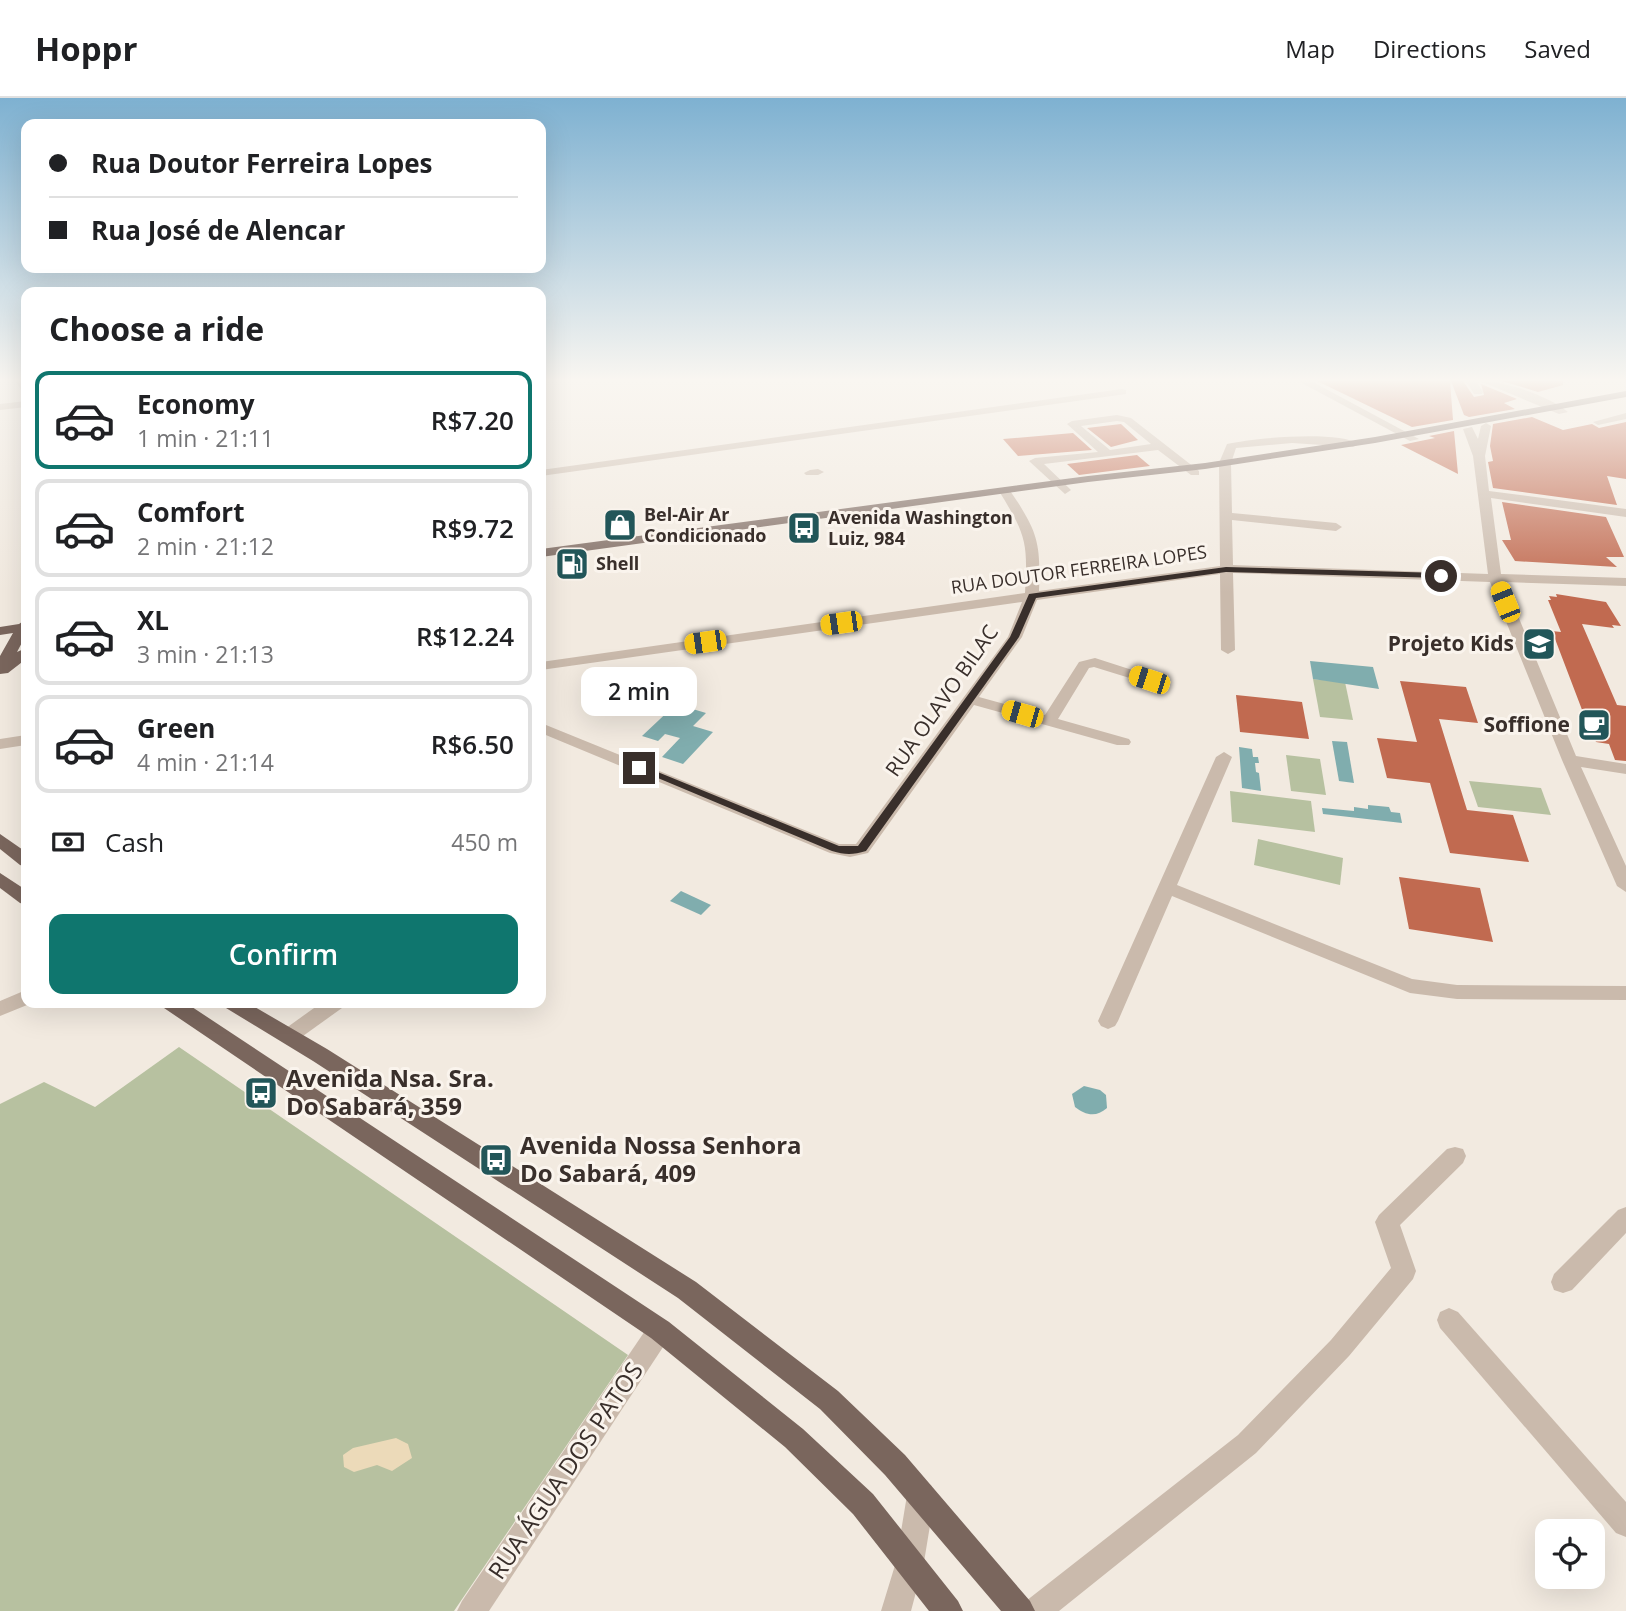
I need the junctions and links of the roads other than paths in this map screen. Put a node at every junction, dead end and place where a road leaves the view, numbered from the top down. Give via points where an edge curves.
1 (694, 452) edge
2 (1105, 452) edge
3 (1124, 452) edge
4 (1168, 452) edge
5 (1230, 452) edge
6 (1296, 452) edge
7 (1309, 452) edge
8 (1477, 452) edge
9 (1480, 452) edge
10 (1108, 454) junction
11 (1479, 456) junction
12 (1226, 466) junction
13 (1192, 471) junction
14 (546, 472) edge
15 (1061, 487) junction
16 (1007, 494) junction
17 (1486, 494) junction
18 (1626, 513) edge
19 (1226, 516) junction
20 (1336, 527) dead end
21 (546, 552) edge
22 (546, 558) edge
23 (1226, 569) junction
24 (1495, 578) junction
25 (1626, 582) edge
26 (1032, 596) junction
27 (0, 621) edge
28 (21, 623) edge
29 (21, 625) edge
30 (0, 631) edge
31 (21, 633) edge
32 (1227, 650) dead end
33 (21, 656) edge
34 (546, 665) edge
35 (0, 671) edge
36 (1149, 680) dead end
37 (970, 699) junction
38 (1048, 722) junction
39 (546, 730) edge
40 (21, 741) edge
41 (1123, 742) dead end
42 (0, 744) edge
43 (1224, 757) dead end
44 (1570, 760) junction
45 (1626, 769) edge
46 (0, 840) edge
47 (21, 856) edge
48 (0, 879) edge
49 (1626, 886) edge
50 (1166, 887) junction
51 (21, 895) edge
52 (1626, 993) edge
53 (21, 999) edge
54 (178, 1008) edge
55 (248, 1008) edge
56 (328, 1008) edge
57 (0, 1009) edge
58 (1108, 1021) dead end
59 (289, 1036) junction
60 (1455, 1156) dead end
61 (1621, 1229) edge
62 (1563, 1282) dead end
63 (1449, 1320) dead end
64 (660, 1330) junction
65 (921, 1495) junction
66 (1626, 1523) edge
67 (910, 1562) junction
68 (472, 1611) edge
69 (896, 1611) edge
70 (948, 1611) edge
71 (1020, 1611) edge
72 (1036, 1611) edge

1 - 14 street
2 - 10 street
3 - 10 street
4 - 13 street
5 - 12 street
6 - 12 main road
7 - 12 main road
8 - 11 street
9 - 11 street
10 - 15 street via 1035,461
11 - 17 street
12 - 13 main road
12 - 19 street
13 - 15 main road
15 - 16 main road
16 - 21 main road
16 - 22 main road
16 - 26 street, RUA OLAVO BILAC via 1026,525 1034,550
17 - 18 street
17 - 24 street
19 - 20 street
19 - 23 street
23 - 24 street, RUA DOUTOR FERREIRA LOPES
23 - 26 street, RUA DOUTOR FERREIRA LOPES
23 - 32 street
24 - 25 street, RUA DOUTOR FERREIRA LOPES
24 - 44 street
26 - 34 street, RUA DOUTOR FERREIRA LOPES
26 - 37 street, RUA OLAVO BILAC via 1015,637
27 - 28 main road
29 - 30 main road
31 - 35 main road
33 - 35 main road
36 - 38 street via 1095,663 1084,665
37 - 38 street
37 - 39 street, RUA OLAVO BILAC via 862,849 850,852
38 - 41 street
40 - 42 street
43 - 50 street
44 - 45 street
44 - 49 street
46 - 47 main road
48 - 51 main road
50 - 52 street via 1410,986 1457,992
50 - 58 street
53 - 57 street
54 - 64 main road
55 - 59 main road
56 - 59 street
59 - 65 main road via 687,1290 829,1400
60 - 72 street via 1387,1222 1404,1272 1340,1348 1247,1444
61 - 62 street
63 - 66 street
64 - 67 main road via 794,1438 863,1504
64 - 68 street, RUA ÁGUA DOS PATOS
65 - 67 street
65 - 71 main road
67 - 69 street
67 - 70 main road

